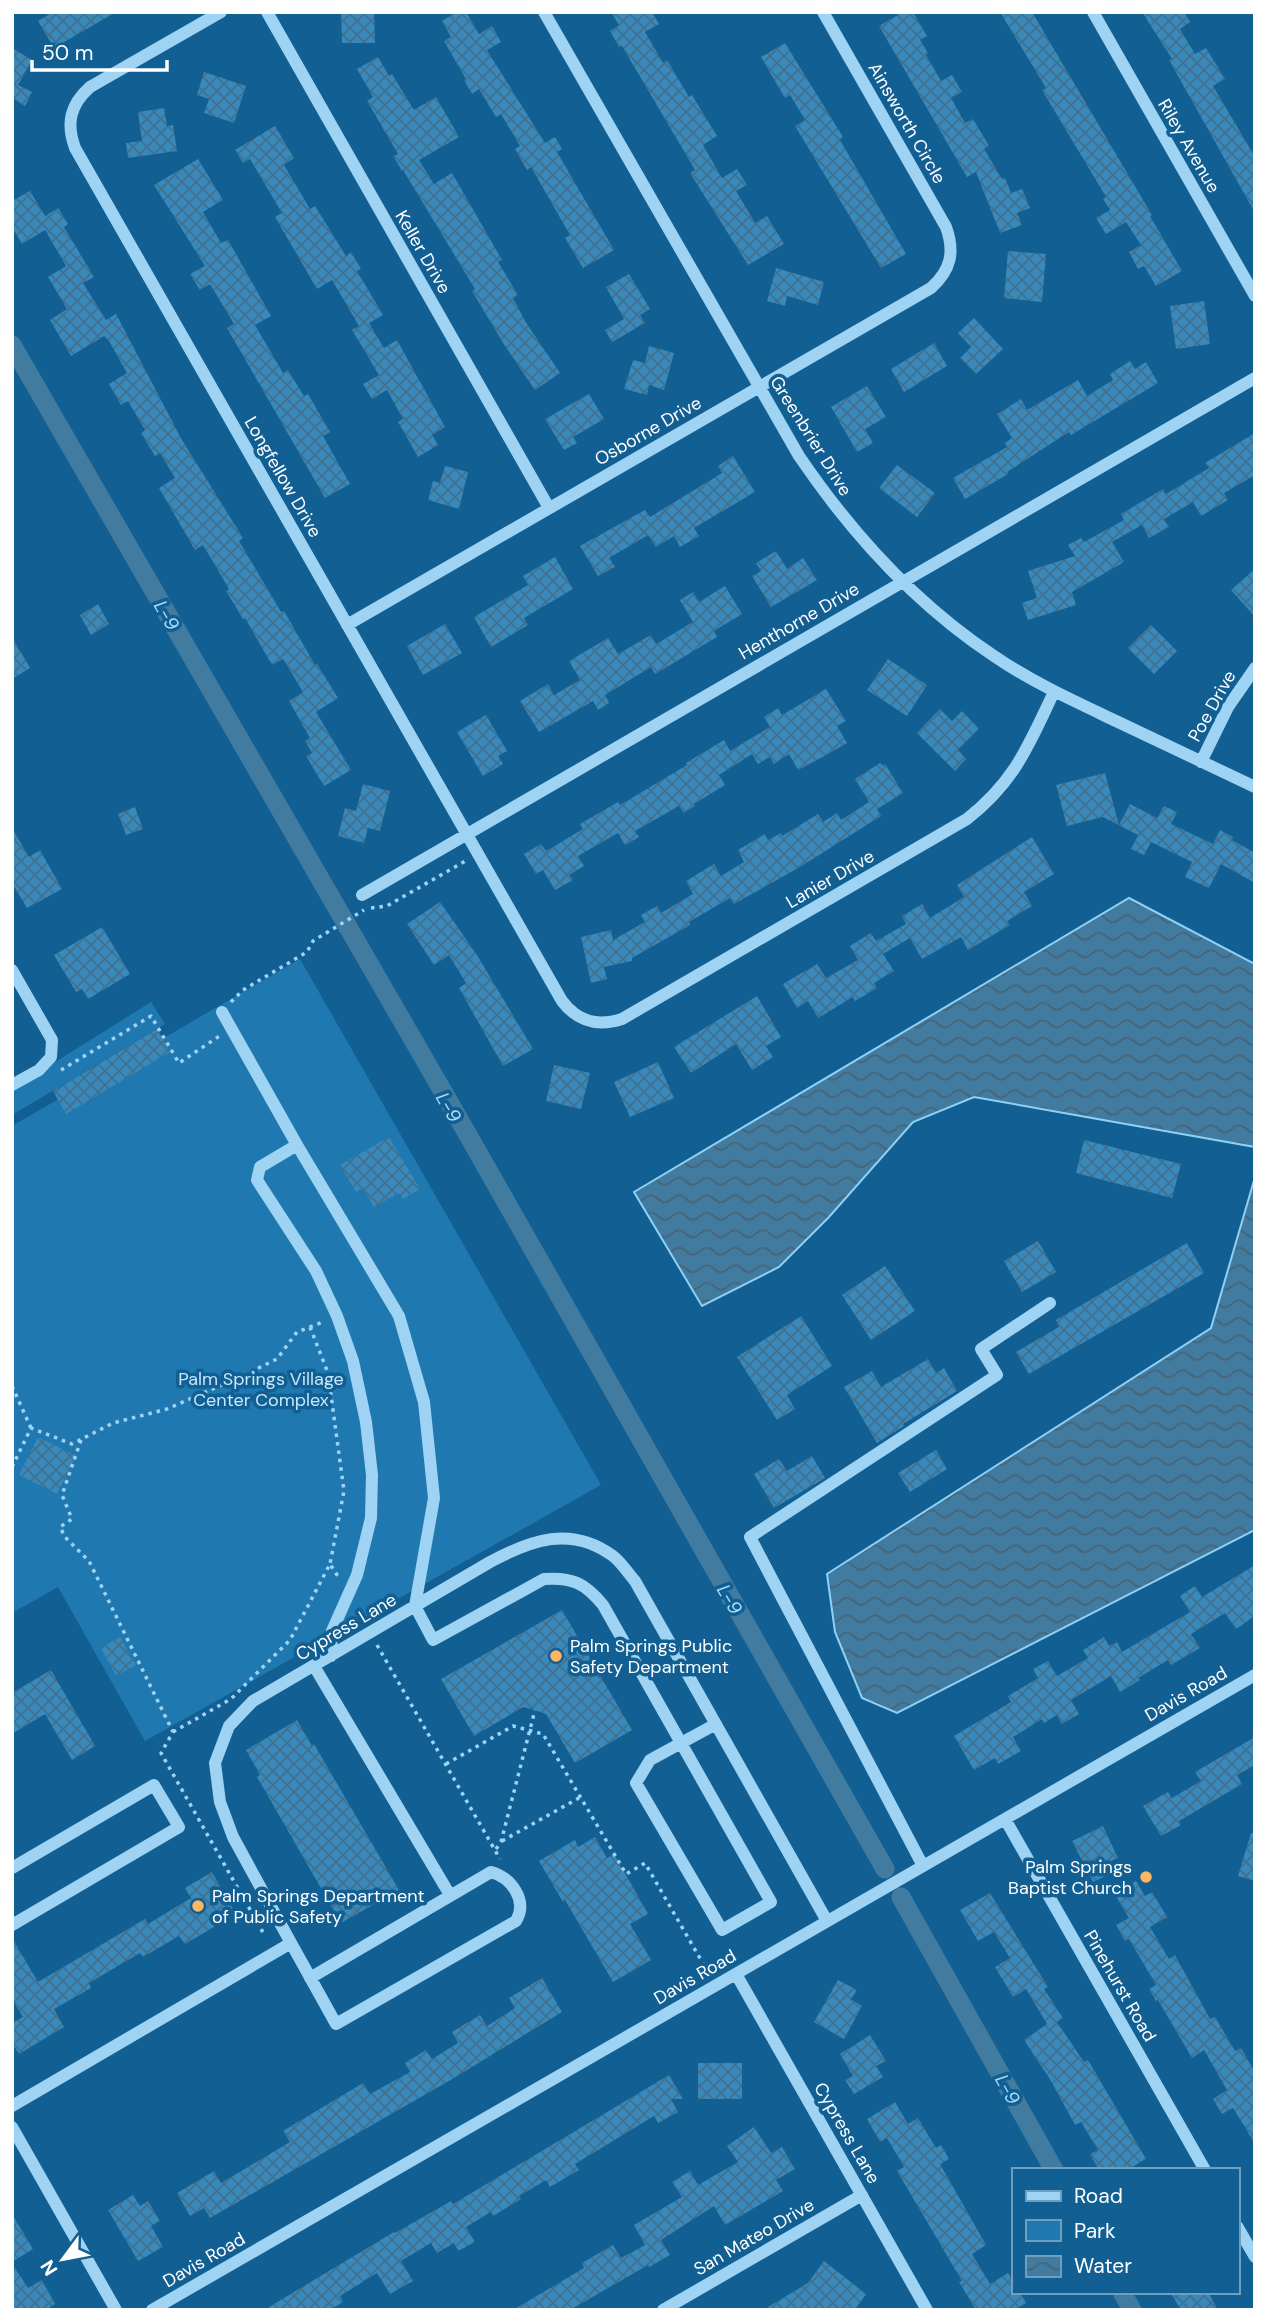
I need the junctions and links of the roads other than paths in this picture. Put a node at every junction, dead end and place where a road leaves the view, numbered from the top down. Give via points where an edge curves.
1 (221, 12) edge
2 (267, 12) edge
3 (544, 12) edge
4 (823, 12) edge
5 (1093, 12) edge
6 (952, 254) joint
7 (1255, 296) edge
8 (1255, 378) edge
9 (759, 387) junction
10 (549, 508) junction
11 (901, 582) junction
12 (347, 625) junction
13 (1255, 667) edge
14 (1054, 692) junction
15 (1201, 762) junction
16 (1255, 787) edge
17 (466, 834) junction
18 (362, 895) dead end
19 (12, 970) edge
20 (222, 1012) road end
21 (570, 1012) joint
22 (12, 1085) edge
23 (297, 1144) junction
24 (1050, 1303) dead end
25 (415, 1606) junction
26 (331, 1656) junction
27 (314, 1666) junction
28 (1255, 1675) edge
29 (716, 1724) junction
30 (682, 1742) junction
31 (1005, 1819) junction
32 (923, 1866) junction
33 (12, 1868) edge
34 (450, 1895) junction
35 (827, 1921) junction
36 (12, 1925) edge
37 (291, 1944) junction
38 (736, 1974) junction
39 (310, 1978) junction
40 (12, 2106) edge
41 (12, 2127) edge
42 (1204, 2168) edge
43 (862, 2195) junction
44 (1239, 2230) edge
45 (1255, 2257) edge
46 (116, 2310) edge
47 (152, 2310) edge
48 (663, 2310) edge
49 (927, 2310) edge

1 - 12 street, Longfellow Drive via 90,88 73,108 70,135
2 - 10 street, Keller Drive
3 - 9 street, Greenbrier Drive
4 - 6 street, Ainsworth Circle via 946,227
5 - 7 street, Riley Avenue
6 - 9 street, Osborne Drive via 941,279 931,288
8 - 11 street, Henthorne Drive
9 - 10 street, Osborne Drive
9 - 11 street, Greenbrier Drive via 828,500
10 - 12 street, Osborne Drive
11 - 14 street, Greenbrier Drive via 952,626
11 - 17 street, Henthorne Drive
12 - 17 street, Longfellow Drive
13 - 15 street, Poe Drive via 1228,707
14 - 15 street, Greenbrier Drive
14 - 21 street, Lanier Drive via 1007,782 967,819 622,1019 595,1024
15 - 16 street, Greenbrier Drive
17 - 18 street, Henthorne Drive
17 - 21 street, Longfellow Drive
19 - 22 street via 52,1040 51,1057
20 - 23 street
23 - 25 street via 399,1316 424,1402 434,1498
23 - 26 street via 260,1167 257,1180 316,1270 337,1316 353,1361 372,1475 371,1518 357,1575 332,1631
24 - 32 street via 981,1349 997,1375 750,1537
25 - 26 street, Cypress Lane
25 - 29 street, Cypress Lane via 521,1546 555,1537 587,1543 614,1557 635,1581
25 - 30 street via 433,1640 544,1579 578,1582 603,1605
26 - 27 street, Cypress Lane
27 - 34 street
27 - 37 street, Cypress Lane via 253,1701 229,1726 215,1763 220,1802 233,1837
28 - 31 street, Davis Road
29 - 30 street
29 - 35 street, Cypress Lane
30 - 30 street via 771,1902 722,1930 636,1783 650,1760
31 - 32 street, Davis Road
31 - 42 street, Pinehurst Road
32 - 35 street, Davis Road
33 - 36 street via 154,1785 179,1828
34 - 39 street
34 - 39 street, Cypress Lane via 491,1872 510,1883 522,1912 516,1921 336,2024
35 - 38 street, Davis Road
37 - 39 street, Cypress Lane
37 - 40 street
38 - 43 street, Cypress Lane
38 - 47 street, Davis Road
41 - 46 street
43 - 48 street, San Mateo Drive
43 - 49 street, Cypress Lane
44 - 45 street

